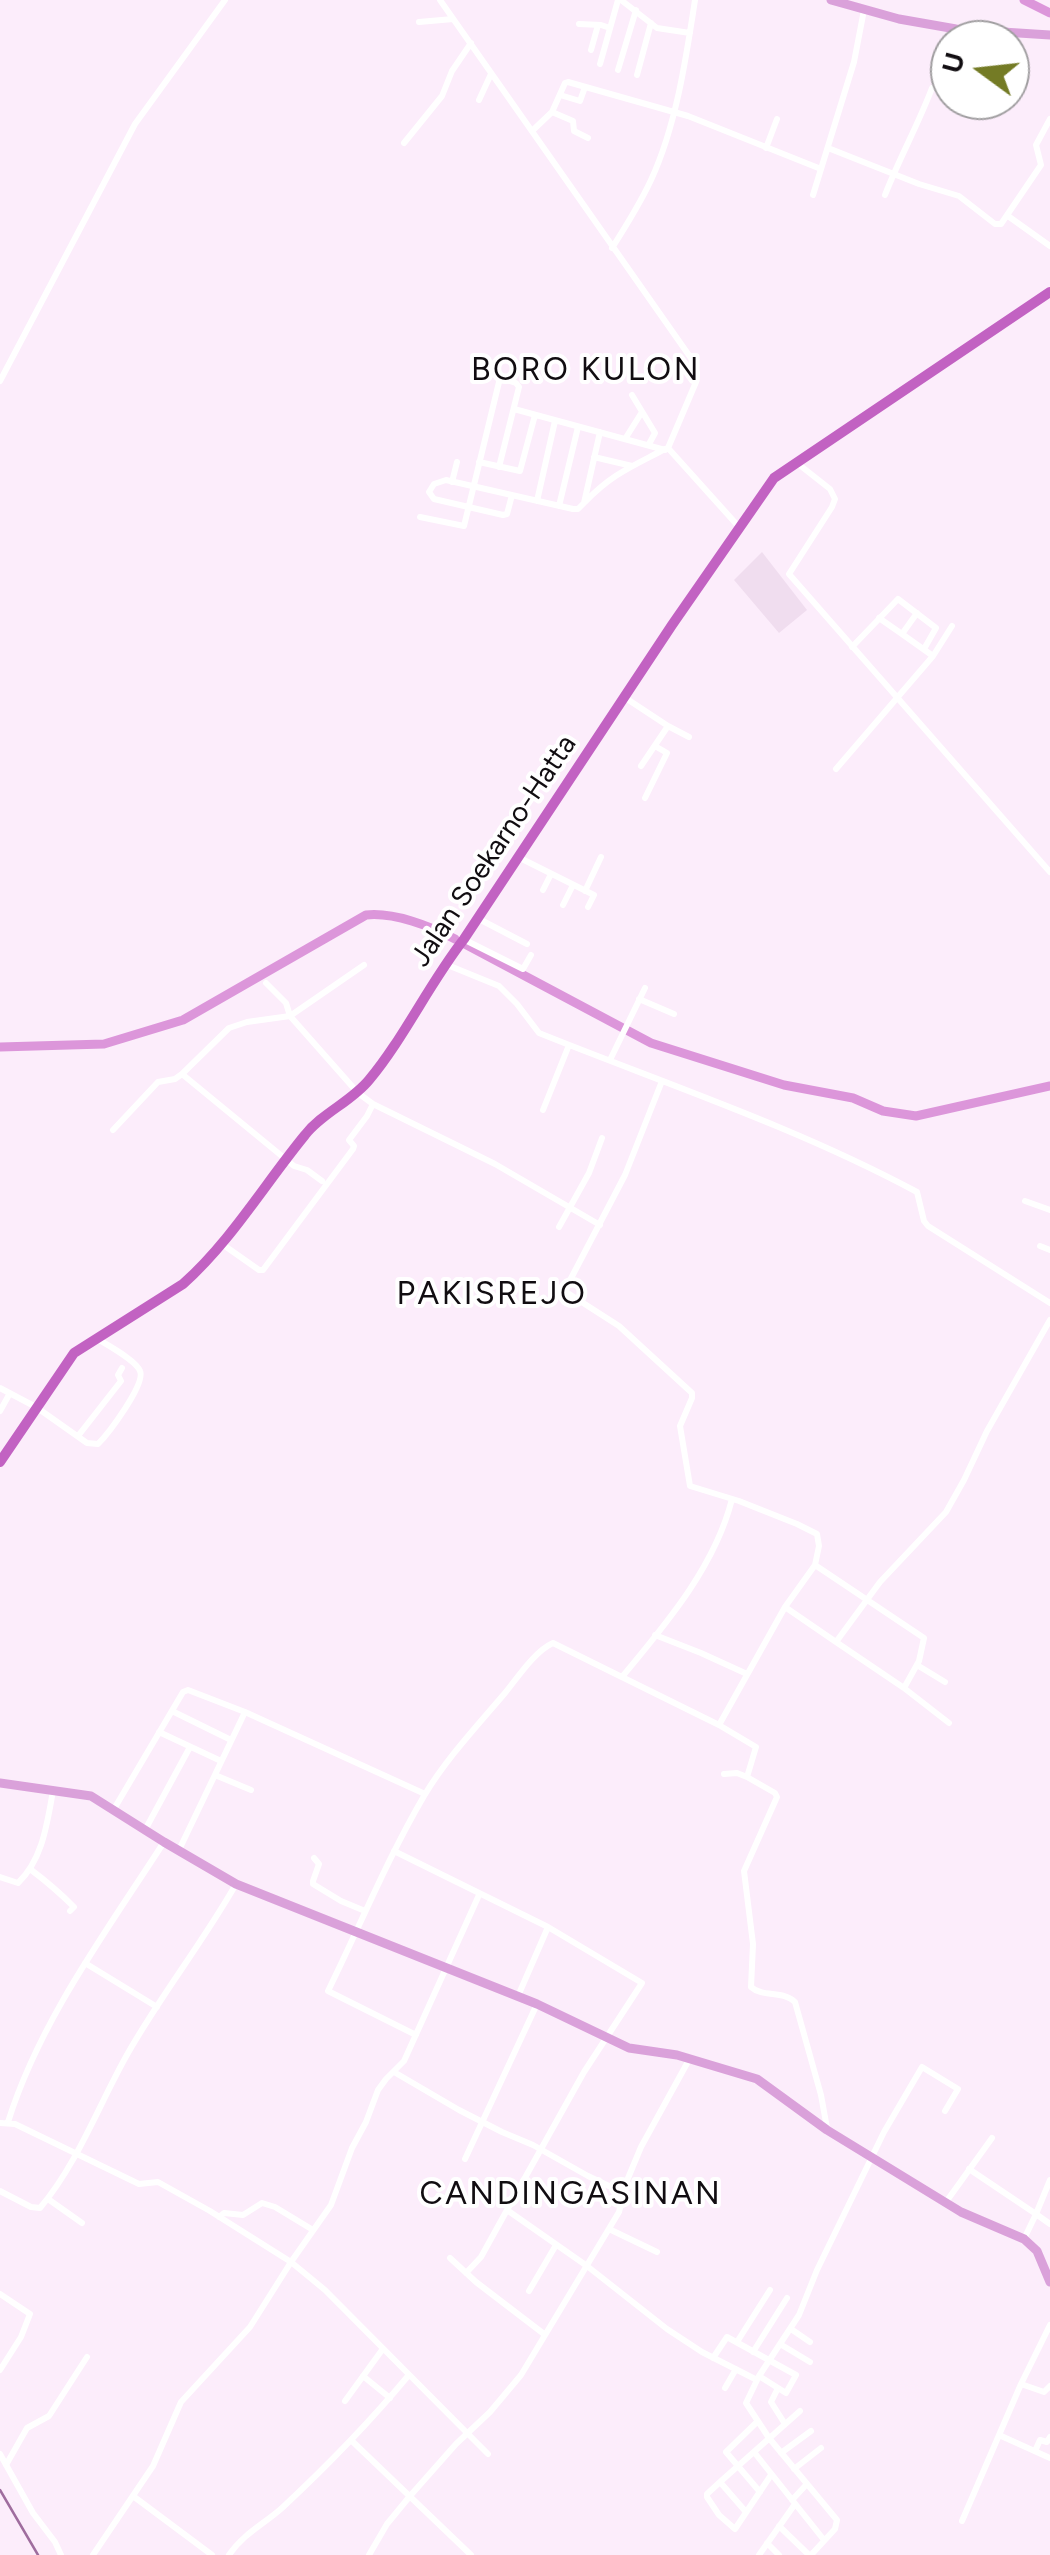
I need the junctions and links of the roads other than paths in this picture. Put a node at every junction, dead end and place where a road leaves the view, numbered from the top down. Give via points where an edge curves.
1 (440, 0) edge
2 (619, 0) edge
3 (695, 0) edge
4 (833, 0) edge
5 (220, 7) edge
6 (636, 10) junction
7 (864, 10) junction
8 (453, 19) junction
9 (420, 22) dead end
10 (652, 22) junction
11 (579, 24) dead end
12 (598, 25) junction
13 (610, 28) junction
14 (690, 34) junction
15 (1050, 34) edge
16 (471, 43) junction
17 (591, 50) dead end
18 (600, 64) dead end
19 (618, 70) dead end
20 (492, 74) junction
21 (637, 75) dead end
22 (585, 87) junction
23 (930, 93) edge
24 (560, 95) junction
25 (479, 100) dead end
26 (552, 112) junction
27 (672, 112) junction
28 (777, 119) dead end
29 (1050, 120) edge
30 (532, 132) junction
31 (588, 138) dead end
32 (404, 144) dead end
33 (766, 148) junction
34 (828, 148) junction
35 (822, 169) junction
36 (893, 172) junction
37 (813, 195) dead end
38 (885, 196) dead end
39 (1008, 216) junction
40 (1050, 246) edge
41 (612, 248) junction
42 (1050, 292) edge
43 (0, 381) edge
44 (632, 395) dead end
45 (514, 409) junction
46 (642, 412) junction
47 (535, 415) junction
48 (556, 421) junction
49 (578, 427) junction
50 (600, 432) junction
51 (626, 439) junction
52 (650, 444) junction
53 (666, 449) junction
54 (594, 457) junction
55 (457, 462) dead end
56 (478, 462) junction
57 (795, 462) junction
58 (634, 466) junction
59 (499, 467) junction
60 (590, 476) junction
61 (607, 480) junction
62 (452, 482) junction
63 (473, 486) junction
64 (512, 495) junction
65 (537, 500) junction
66 (584, 503) junction
67 (559, 506) junction
68 (468, 508) junction
69 (420, 516) dead end
70 (739, 527) junction
71 (917, 613) junction
72 (879, 618) junction
73 (952, 626) dead end
74 (902, 634) junction
75 (852, 647) junction
76 (924, 649) junction
77 (932, 656) junction
78 (624, 697) junction
79 (897, 699) junction
80 (668, 726) junction
81 (688, 737) dead end
82 (655, 746) junction
83 (666, 752) junction
84 (678, 759) dead end
85 (641, 766) dead end
86 (836, 769) dead end
87 (645, 798) dead end
88 (518, 857) junction
89 (601, 857) dead end
90 (1050, 872) edge
91 (551, 874) junction
92 (573, 884) junction
93 (543, 890) dead end
94 (585, 891) junction
95 (563, 905) dead end
96 (588, 907) dead end
97 (478, 918) junction
98 (464, 939) junction
99 (527, 944) dead end
100 (532, 955) dead end
101 (364, 964) dead end
102 (444, 964) junction
103 (266, 983) dead end
104 (645, 988) dead end
105 (640, 999) junction
106 (674, 1014) dead end
107 (290, 1016) junction
108 (569, 1045) junction
109 (610, 1060) junction
110 (182, 1074) junction
111 (662, 1081) junction
112 (358, 1092) junction
113 (374, 1104) junction
114 (543, 1110) dead end
115 (113, 1130) dead end
116 (602, 1138) dead end
117 (287, 1160) junction
118 (322, 1181) dead end
119 (1026, 1201) dead end
120 (570, 1208) junction
121 (1050, 1210) edge
122 (600, 1225) junction
123 (559, 1227) dead end
124 (222, 1244) junction
125 (1040, 1246) dead end
126 (1050, 1250) edge
127 (1050, 1302) edge
128 (1050, 1320) edge
129 (96, 1338) junction
130 (122, 1368) dead end
131 (0, 1388) edge
132 (10, 1393) junction
133 (36, 1407) junction
134 (0, 1410) edge
135 (78, 1436) junction
136 (1, 1457) edge
137 (732, 1500) junction
138 (815, 1565) junction
139 (867, 1599) junction
140 (784, 1608) junction
141 (655, 1635) junction
142 (836, 1642) junction
143 (917, 1665) junction
144 (747, 1674) junction
145 (622, 1678) junction
146 (945, 1682) dead end
147 (904, 1688) junction
148 (172, 1710) junction
149 (244, 1712) junction
150 (949, 1723) dead end
151 (719, 1725) junction
152 (159, 1732) junction
153 (231, 1740) junction
154 (190, 1747) junction
155 (221, 1761) junction
156 (724, 1774) dead end
157 (215, 1775) junction
158 (747, 1777) junction
159 (0, 1782) edge
160 (53, 1790) junction
161 (251, 1790) dead end
162 (425, 1794) junction
163 (114, 1808) junction
164 (145, 1830) junction
165 (164, 1842) junction
166 (178, 1851) junction
167 (394, 1851) junction
168 (314, 1858) dead end
169 (30, 1870) junction
170 (0, 1877) edge
171 (236, 1884) junction
172 (479, 1895) junction
173 (365, 1911) junction
174 (70, 1912) dead end
175 (548, 1927) junction
176 (356, 1931) junction
177 (85, 1963) junction
178 (447, 1968) junction
179 (518, 1996) junction
180 (537, 2004) junction
181 (157, 2007) junction
182 (416, 2035) junction
183 (607, 2038) junction
184 (690, 2058) junction
185 (394, 2072) junction
186 (945, 2112) dead end
187 (4, 2122) edge
188 (482, 2122) junction
189 (827, 2130) junction
190 (992, 2138) dead end
191 (540, 2149) junction
192 (76, 2153) junction
193 (872, 2156) junction
194 (465, 2159) dead end
195 (969, 2169) junction
196 (1050, 2180) edge
197 (624, 2188) junction
198 (0, 2191) edge
199 (48, 2199) junction
200 (946, 2202) junction
201 (507, 2210) junction
202 (1036, 2214) junction
203 (219, 2217) junction
204 (82, 2223) dead end
205 (1050, 2224) edge
206 (609, 2229) junction
207 (313, 2230) junction
208 (1024, 2239) junction
209 (556, 2245) junction
210 (657, 2252) dead end
211 (450, 2258) dead end
212 (291, 2262) junction
213 (587, 2266) junction
214 (466, 2273) junction
215 (1050, 2282) edge
216 (770, 2290) dead end
217 (529, 2291) dead end
218 (0, 2294) edge
219 (786, 2298) dead end
220 (1050, 2325) edge
221 (791, 2328) junction
222 (544, 2334) junction
223 (737, 2342) junction
224 (810, 2342) dead end
225 (780, 2344) junction
226 (382, 2350) junction
227 (753, 2352) junction
228 (88, 2357) dead end
229 (713, 2358) junction
230 (769, 2361) junction
231 (810, 2362) dead end
232 (0, 2370) edge
233 (736, 2370) junction
234 (363, 2376) junction
235 (408, 2376) junction
236 (758, 2378) junction
237 (1021, 2384) junction
238 (1050, 2386) edge
239 (725, 2388) dead end
240 (778, 2388) junction
241 (390, 2398) junction
242 (345, 2401) dead end
243 (800, 2411) dead end
244 (758, 2421) junction
245 (785, 2424) junction
246 (811, 2431) dead end
247 (466, 2434) junction
248 (998, 2435) junction
249 (1050, 2437) edge
250 (768, 2438) junction
251 (352, 2440) junction
252 (821, 2448) dead end
253 (1035, 2451) junction
254 (754, 2452) junction
255 (781, 2453) junction
256 (0, 2454) edge
257 (488, 2454) dead end
258 (1050, 2458) edge
259 (6, 2465) junction
260 (737, 2467) junction
261 (794, 2469) junction
262 (771, 2475) junction
263 (720, 2482) junction
264 (806, 2485) junction
265 (760, 2492) junction
266 (134, 2496) junction
267 (410, 2496) junction
268 (794, 2502) junction
269 (746, 2512) junction
270 (962, 2522) dead end
271 (779, 2526) junction
272 (824, 2540) junction
273 (767, 2543) junction
274 (61, 2555) edge
275 (94, 2555) edge
276 (212, 2555) edge
277 (229, 2555) edge
278 (369, 2555) edge
279 (470, 2555) edge
280 (758, 2555) edge
281 (779, 2555) edge
282 (810, 2555) edge

1 - 8 street
2 - 6 street
2 - 13 street
3 - 14 street
4 - 7 main road
5 - 43 street via 138,118
6 - 10 street
6 - 19 street
7 - 15 main road via 956,29
7 - 34 street
8 - 9 street
8 - 16 street
10 - 14 street
10 - 21 street
11 - 12 street
12 - 13 street
12 - 17 street
13 - 18 street
14 - 27 street
16 - 20 street
16 - 32 street via 442,96
20 - 25 street
20 - 30 street
22 - 24 street via 566,82
22 - 24 street via 580,101
22 - 27 street
23 - 36 street
24 - 26 street
26 - 30 street
26 - 31 street
27 - 33 street
27 - 41 street via 652,180
28 - 33 street
29 - 39 street via 1036,145 1041,165
30 - 41 street
33 - 35 street
34 - 35 street
34 - 36 street
35 - 37 street
36 - 38 street
36 - 39 street via 960,196 995,224
39 - 40 street
41 - 53 street via 696,366 696,382
42 - 57 highway, Jalan Soekarno-Hatta
44 - 46 street
45 - 47 street
45 - 56 street via 518,385 500,379
45 - 59 street
46 - 51 street
46 - 52 street via 655,432
47 - 48 street
47 - 59 street via 520,470
48 - 49 street
48 - 65 street
49 - 50 street
49 - 67 street
50 - 51 street
50 - 54 street
51 - 52 street
52 - 53 street
53 - 58 street
53 - 70 street
54 - 58 street
54 - 60 street
55 - 62 street
56 - 59 street
56 - 63 street
57 - 70 highway, Jalan Soekarno-Hatta via 774,478
57 - 75 street via 836,499 788,574
58 - 61 street
60 - 61 street
60 - 66 street
61 - 66 street
62 - 63 street
62 - 68 street via 434,484 430,495
63 - 64 street
63 - 68 street
64 - 65 street
64 - 68 street via 505,515
65 - 67 street
66 - 67 street via 576,510
68 - 69 street via 462,528
70 - 78 highway, Jalan Soekarno-Hatta
71 - 72 street via 898,599
71 - 74 street
71 - 76 street via 936,628
72 - 74 street
72 - 75 street
73 - 77 street
74 - 76 street
75 - 79 street
76 - 77 street
77 - 79 street
78 - 80 street
78 - 88 highway, Jalan Soekarno-Hatta
79 - 86 street
79 - 90 street
80 - 81 street
80 - 82 street
82 - 83 street
82 - 85 street
83 - 84 street
83 - 87 street
88 - 91 street
88 - 97 highway, Jalan Soekarno-Hatta
89 - 94 street
91 - 92 street
91 - 93 street
92 - 94 street
92 - 95 street
94 - 96 street via 594,895
97 - 98 highway, Jalan Soekarno-Hatta
97 - 99 street
98 - 100 street via 520,968
98 - 102 highway, Jalan Soekarno-Hatta
101 - 107 street
102 - 108 street via 499,986 534,1029
102 - 112 highway, Jalan Soekarno-Hatta
103 - 107 street
104 - 105 street
105 - 106 street
105 - 109 street
107 - 110 street via 229,1028
107 - 112 street
108 - 109 street
108 - 114 street
109 - 111 street
110 - 115 street via 158,1082
110 - 117 street
111 - 122 street
111 - 127 street via 806,1138 917,1192 928,1226
112 - 113 street
112 - 117 highway, Jalan Soekarno-Hatta via 311,1128
113 - 120 street
113 - 124 street via 349,1140 353,1149 263,1270
116 - 120 street
117 - 118 street
117 - 124 highway, Jalan Soekarno-Hatta
119 - 121 street
120 - 122 street
120 - 123 street
122 - 137 street via 566,1292 619,1326 692,1393 680,1426 688,1482
124 - 129 highway, Jalan Soekarno-Hatta via 183,1284
125 - 126 street
128 - 139 street via 954,1498
129 - 133 highway, Jalan Soekarno-Hatta via 74,1353
129 - 135 street via 133,1363 141,1380 102,1440 93,1445
130 - 135 street via 120,1383
131 - 132 street
132 - 133 street
132 - 134 street
133 - 135 street
133 - 136 highway, Jalan Soekarno-Hatta
137 - 138 street via 817,1534
137 - 141 street via 714,1550
138 - 139 street
138 - 140 street
139 - 142 street
139 - 143 street via 924,1638
140 - 142 street
140 - 144 street
141 - 144 street
141 - 145 street
142 - 147 street
143 - 146 street
143 - 147 street
144 - 151 street
145 - 151 street
145 - 162 street via 549,1644
147 - 150 street
148 - 149 street via 188,1690
148 - 152 street
148 - 153 street
149 - 153 street
149 - 162 street
151 - 158 street via 756,1747
152 - 154 street
152 - 163 street
153 - 155 street
154 - 155 street
154 - 164 street
155 - 157 street
156 - 158 street
157 - 161 street
157 - 166 street
158 - 189 street via 777,1798 744,1867 754,1944 751,1988 795,2002
159 - 160 main road
160 - 163 main road via 82,1793
160 - 169 street
162 - 167 street
163 - 164 main road
164 - 165 main road
165 - 166 main road
165 - 177 street
166 - 171 main road
167 - 172 street
167 - 173 street
168 - 173 street via 320,1864 314,1884
169 - 170 street via 18,1882
169 - 174 street via 74,1904
171 - 176 main road
171 - 181 street
172 - 175 street
172 - 178 street
173 - 176 street
175 - 179 street
175 - 183 street via 642,1983
176 - 178 main road
176 - 182 street via 328,1991
177 - 181 street
177 - 187 street
178 - 179 main road
178 - 182 street
179 - 180 main road
180 - 183 main road
180 - 188 street
181 - 192 street
182 - 185 street
183 - 184 main road via 635,2050
183 - 191 street
184 - 189 main road via 758,2079
184 - 197 street
185 - 188 street
185 - 207 street via 378,2090 336,2194
186 - 193 street via 958,2089 922,2067
187 - 192 street
188 - 191 street
188 - 194 street
189 - 193 main road
190 - 195 street
191 - 197 street
191 - 201 street
192 - 199 street
192 - 203 street via 139,2184 158,2182
193 - 200 main road
193 - 221 street
195 - 200 street
195 - 202 street
196 - 202 street
197 - 206 street
198 - 199 street via 31,2207
199 - 204 street
200 - 208 main road
201 - 209 street
201 - 214 street
202 - 205 street
202 - 208 street
203 - 207 street via 243,2216 262,2203
203 - 212 street
206 - 210 street
206 - 213 street
207 - 212 street
208 - 215 main road via 1037,2250
209 - 213 street
209 - 217 street
211 - 214 street
212 - 226 street
212 - 266 street via 250,2328 178,2407
213 - 222 street
213 - 229 street
214 - 222 street
216 - 223 street
218 - 232 street via 30,2314
219 - 227 street
220 - 237 street
221 - 224 street
221 - 225 street
222 - 247 street via 522,2375
223 - 227 street
223 - 229 street via 726,2337
225 - 230 street
225 - 231 street
226 - 234 street
226 - 235 street
227 - 230 street
228 - 259 street via 50,2416 27,2428
229 - 233 street
230 - 236 street
230 - 240 street via 796,2376 787,2392
233 - 236 street
233 - 239 street
234 - 241 street
234 - 242 street
235 - 241 street
235 - 247 street
236 - 240 street
236 - 244 street via 746,2403
237 - 238 street via 1044,2392
237 - 248 street
240 - 245 street via 771,2402
241 - 251 street
243 - 245 street
244 - 250 street
244 - 260 street via 726,2450
245 - 250 street
246 - 255 street
247 - 257 street
247 - 267 street
248 - 253 street
248 - 270 street
249 - 253 street
250 - 254 street
250 - 255 street
251 - 267 street
251 - 277 street
252 - 261 street
253 - 258 street
254 - 260 street
254 - 262 street
255 - 261 street
256 - 259 street
259 - 274 street
260 - 263 street
260 - 265 street
261 - 264 street
262 - 265 street
262 - 268 street
263 - 269 street
263 - 269 street via 707,2496 720,2516 734,2529
264 - 268 street
264 - 272 street via 837,2520
265 - 269 street
266 - 275 street
266 - 276 street
267 - 278 street
267 - 279 street
268 - 271 street
268 - 272 street
271 - 273 street
271 - 282 street
272 - 282 street
273 - 280 street
273 - 281 street

